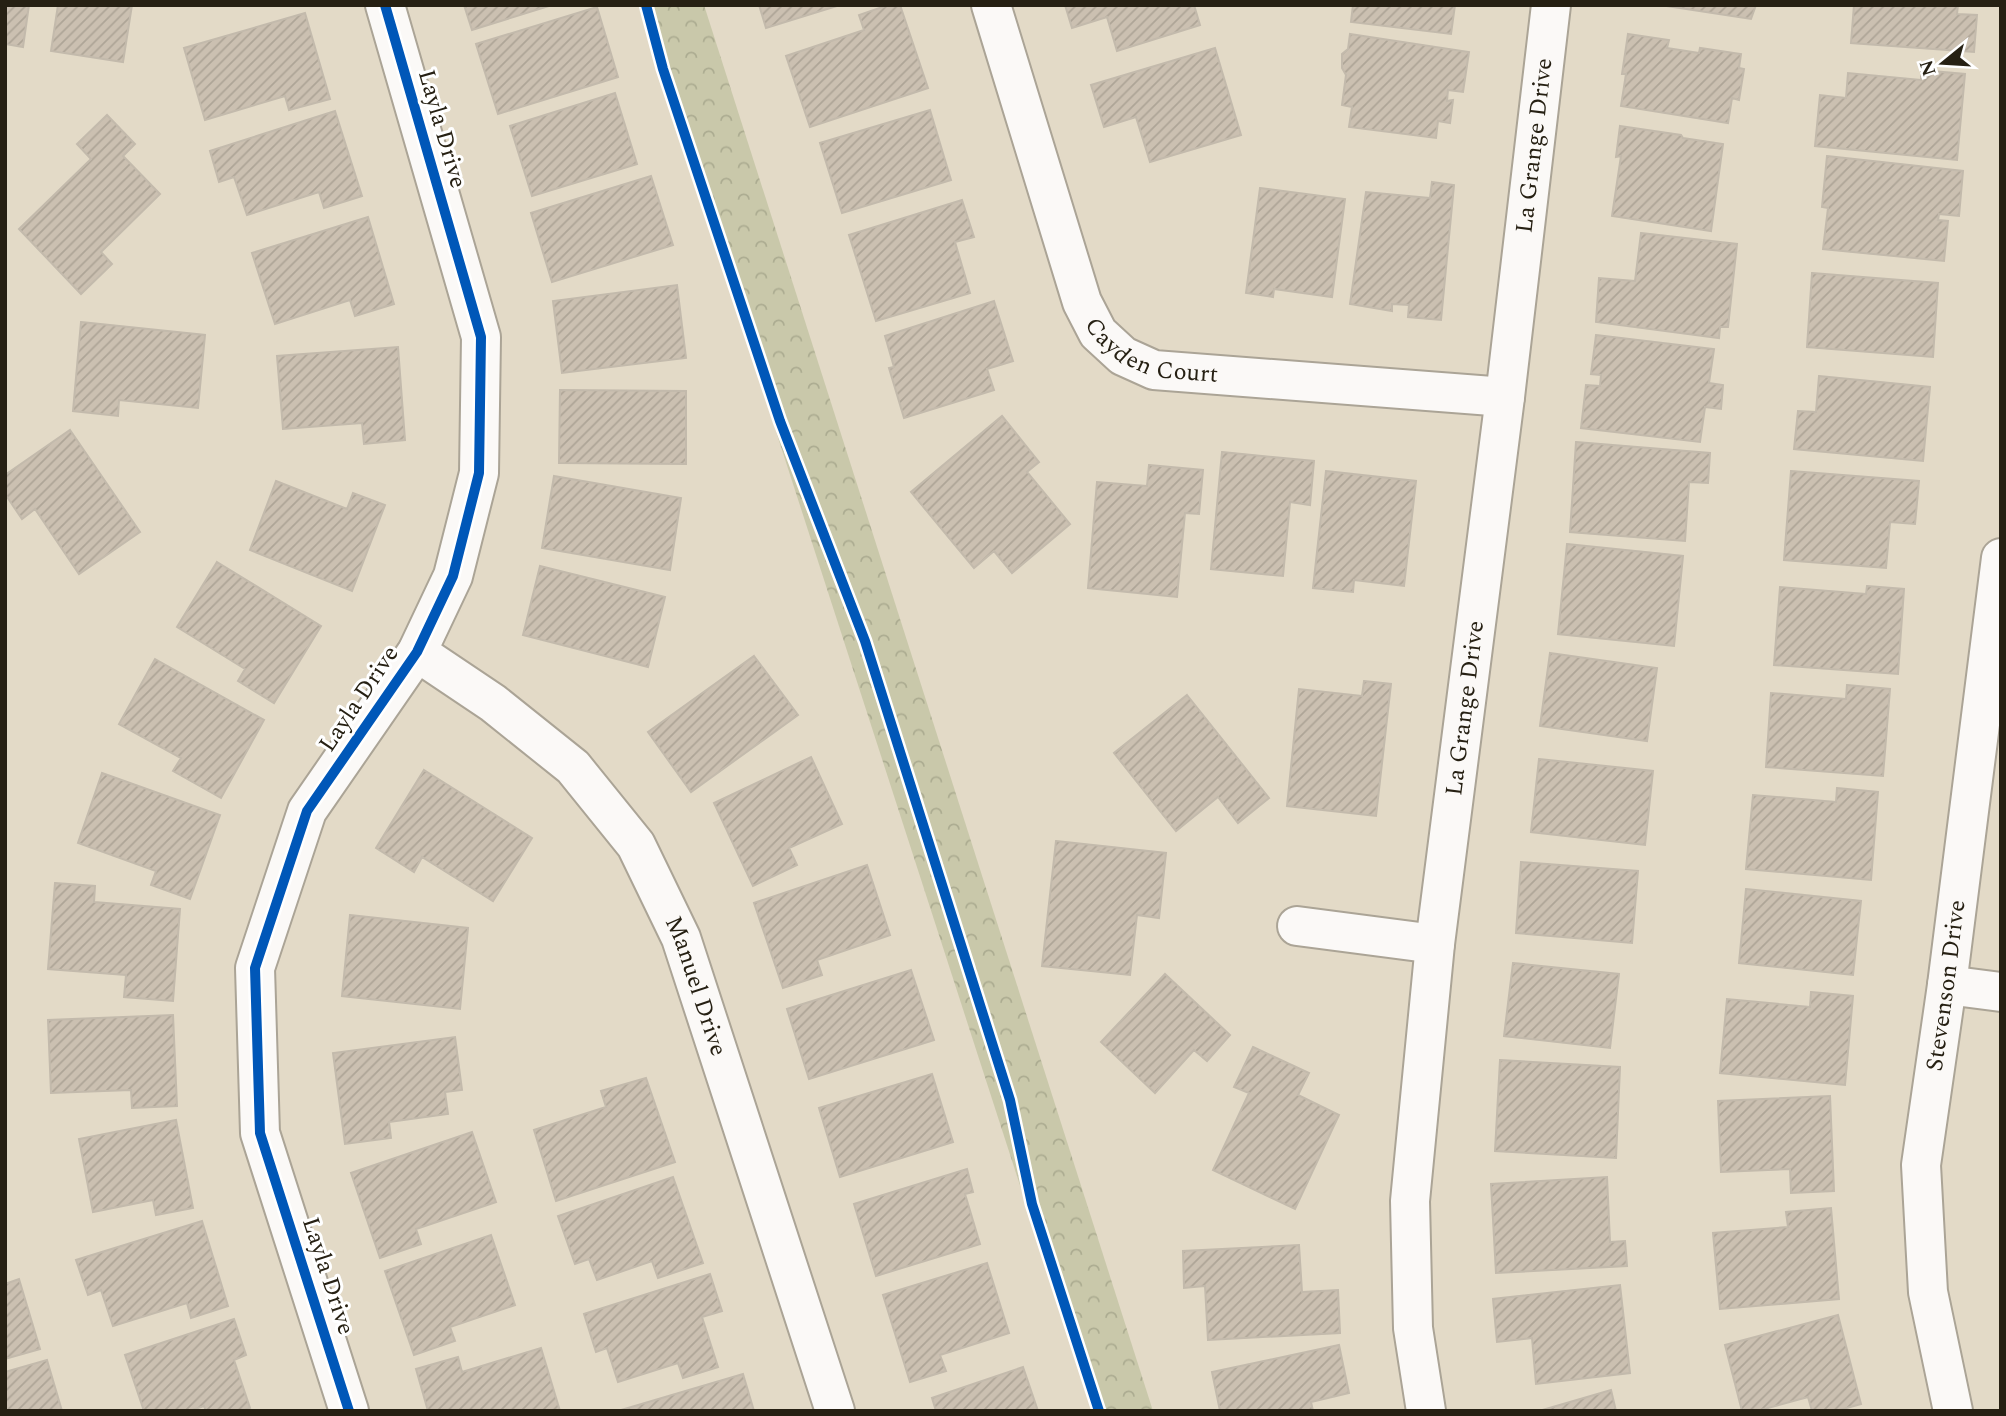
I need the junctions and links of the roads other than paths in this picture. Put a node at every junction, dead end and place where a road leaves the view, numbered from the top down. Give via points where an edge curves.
1 (384, 5) edge
2 (991, 5) edge
3 (1551, 5) edge
4 (1505, 397) junction
5 (2001, 558) edge
6 (417, 652) junction
7 (1297, 926) dead end
8 (1434, 944) junction
9 (1947, 985) junction
10 (2001, 992) edge
11 (349, 1411) edge
12 (835, 1411) edge
13 (1426, 1411) edge
14 (1953, 1411) edge

1 - 6 street, Layla Drive via 481,337 479,473 453,576
2 - 4 street, Cayden Court via 1082,302 1098,333 1123,356 1154,370
3 - 4 street, La Grange Drive
4 - 8 street, La Grange Drive
5 - 9 street, Stevenson Drive
6 - 11 street, Layla Drive via 307,811 255,968 260,1133
6 - 12 street, Manuel Drive via 493,703 573,767 636,845 681,938
7 - 8 street
8 - 13 street, La Grange Drive via 1410,1201 1413,1328
9 - 10 street
9 - 14 street, Stevenson Drive via 1921,1165 1928,1292

